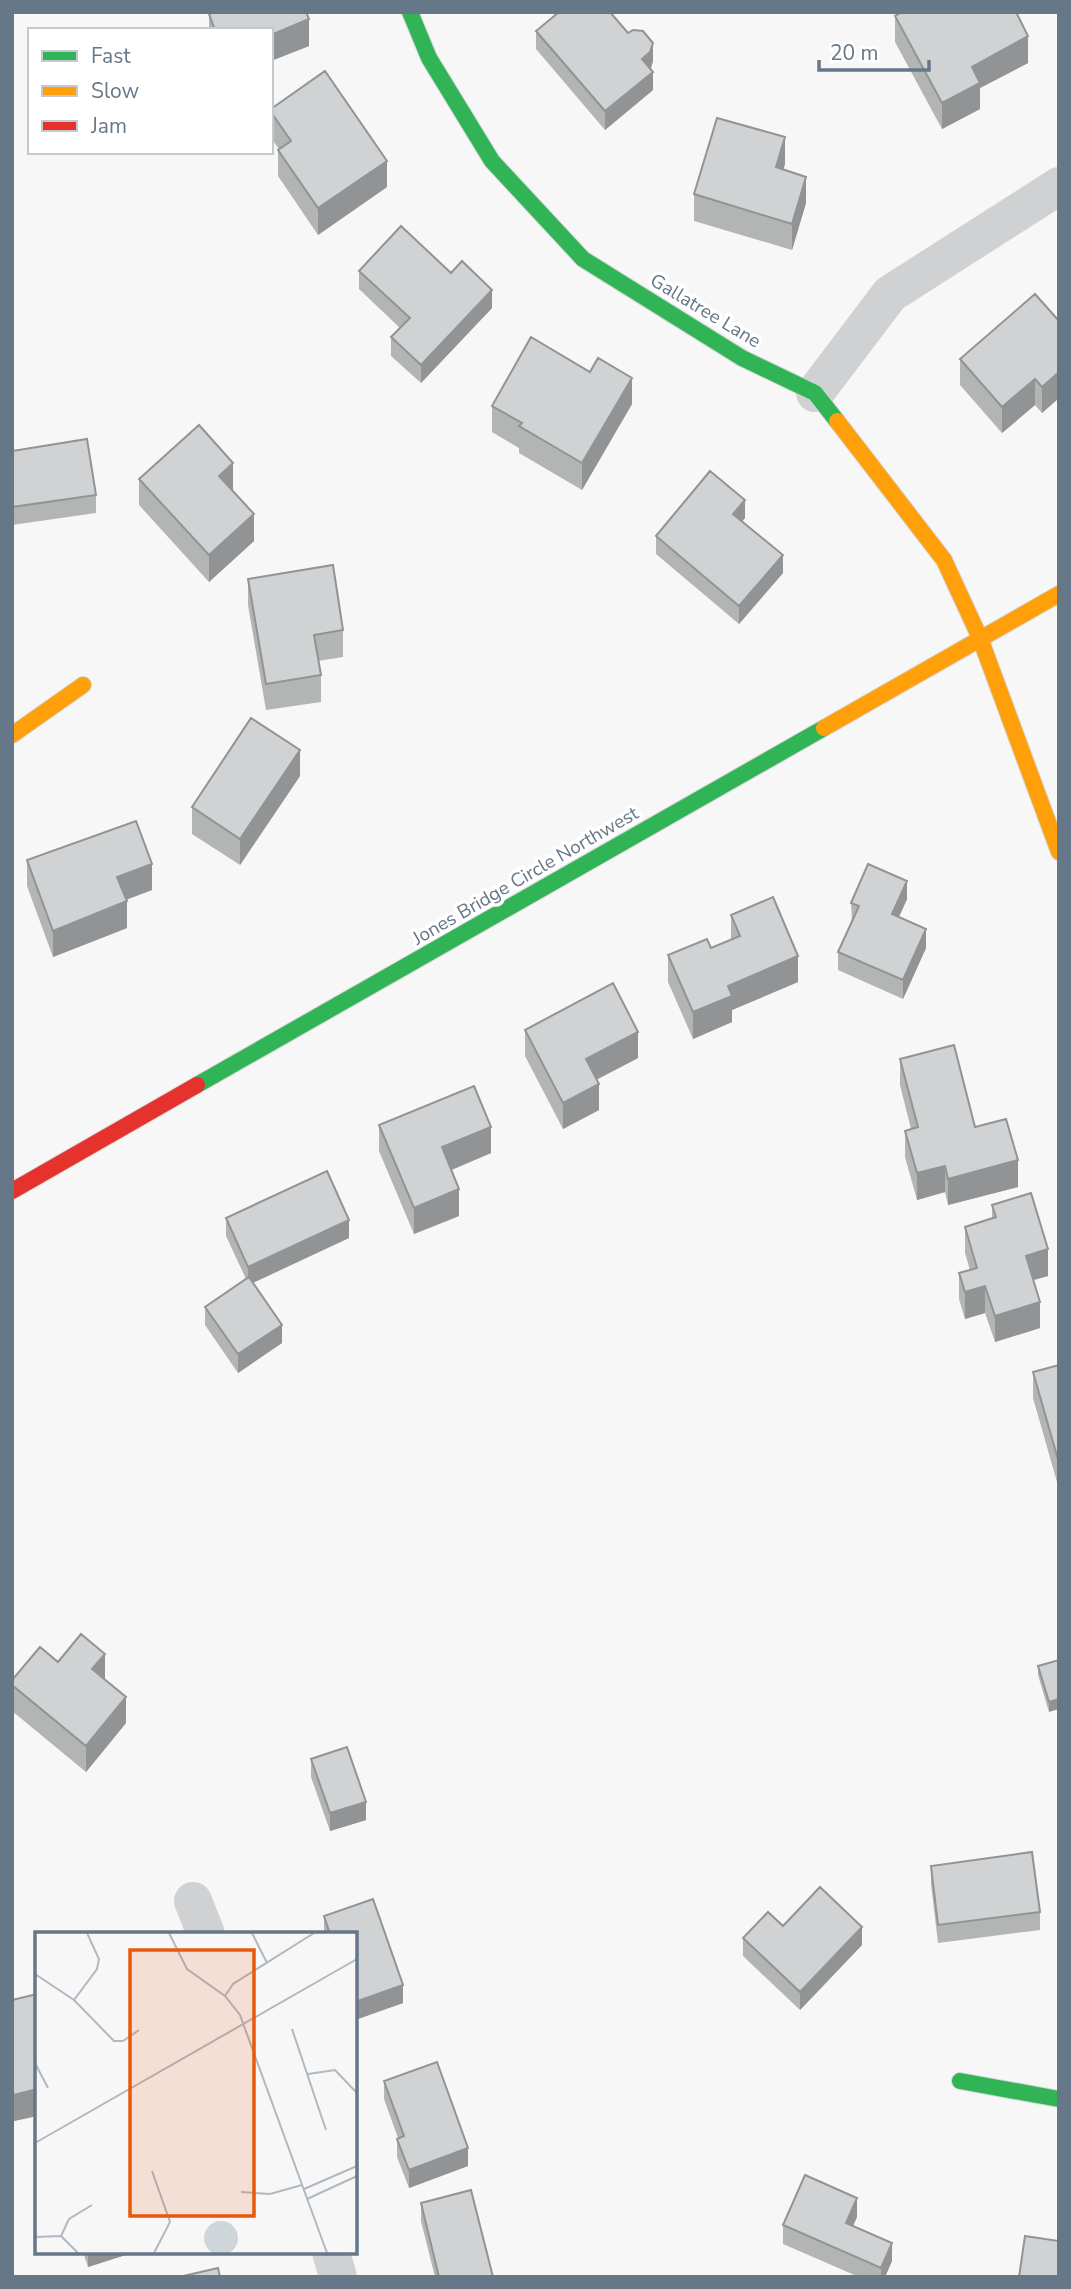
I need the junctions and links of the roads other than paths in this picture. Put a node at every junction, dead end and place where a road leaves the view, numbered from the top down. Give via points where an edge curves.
1 (410, 12) edge
2 (1059, 186) edge
3 (815, 393) junction
4 (1059, 594) edge
5 (980, 638) junction
6 (83, 685) dead end
7 (12, 735) edge
8 (1059, 852) edge
9 (12, 1191) edge
10 (960, 2081) dead end
11 (1059, 2099) edge
12 (332, 2254) edge
13 (338, 2277) edge

1 - 3 street, Gallatree Lane via 429,58 492,161 583,259 742,358
2 - 3 street via 890,294
3 - 5 street, Gallatree Lane via 944,560
4 - 5 street, Jones Bridge Circle Northwest
5 - 8 street, Gallatree Lane
5 - 9 street, Jones Bridge Circle Northwest
6 - 7 street
10 - 11 street
12 - 13 street

